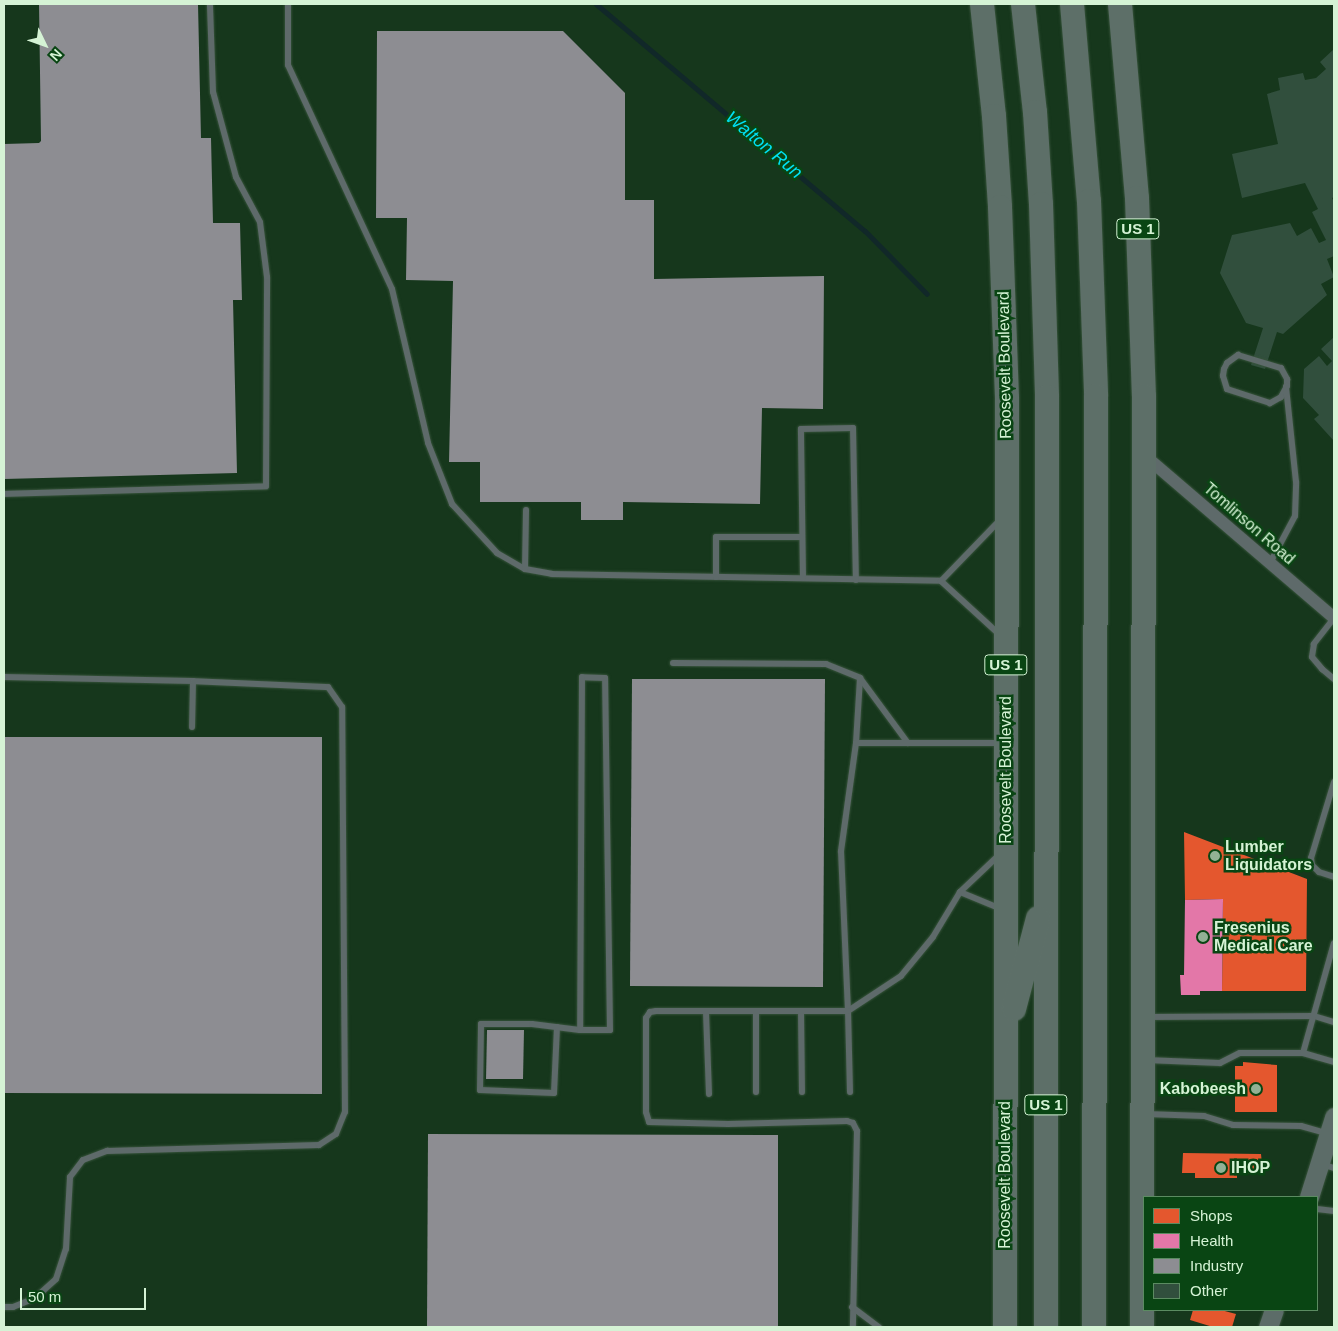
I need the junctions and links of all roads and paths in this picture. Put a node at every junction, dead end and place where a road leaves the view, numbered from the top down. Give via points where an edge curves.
1 (210, 4) edge
2 (288, 4) edge
3 (982, 4) edge
4 (1120, 4) edge
5 (1073, 8) edge
6 (1023, 9) edge
7 (1286, 387) junction
8 (1144, 455) junction
9 (4, 494) edge
10 (526, 510) dead end
11 (1006, 514) junction
12 (802, 537) junction
13 (1270, 563) junction
14 (525, 569) junction
15 (716, 577) junction
16 (803, 578) junction
17 (856, 580) junction
18 (941, 581) junction
19 (1334, 618) edge
20 (1006, 641) junction
21 (673, 664) dead end
22 (4, 677) edge
23 (860, 678) junction
24 (1334, 679) edge
25 (192, 681) junction
26 (192, 727) dead end
27 (856, 743) junction
28 (908, 743) junction
29 (1006, 743) junction
30 (1334, 782) edge
31 (1006, 849) junction
32 (1334, 877) edge
33 (1046, 883) junction
34 (960, 892) junction
35 (1006, 911) junction
36 (1334, 943) edge
37 (756, 1011) junction
38 (801, 1011) junction
39 (848, 1011) junction
40 (706, 1012) junction
41 (1314, 1016) junction
42 (1142, 1017) junction
43 (1334, 1022) edge
44 (557, 1027) junction
45 (580, 1030) junction
46 (1005, 1046) junction
47 (1303, 1053) junction
48 (1142, 1060) junction
49 (1334, 1062) edge
50 (756, 1092) dead end
51 (802, 1092) dead end
52 (850, 1092) dead end
53 (709, 1094) dead end
54 (1142, 1114) junction
55 (1332, 1126) edge
56 (1327, 1166) edge
57 (1310, 1196) edge
58 (1143, 1205) edge
59 (1318, 1209) edge
60 (1334, 1211) edge
61 (1143, 1258) edge
62 (4, 1307) edge
63 (852, 1307) junction
64 (1274, 1311) edge
65 (853, 1327) edge
66 (879, 1327) edge
67 (1005, 1327) edge
68 (1046, 1327) edge
69 (1094, 1327) edge
70 (1142, 1327) edge
71 (1268, 1327) edge

1 - 9 lane via 213,92 236,177 260,222 267,277 266,486
2 - 14 lane via 288,65 392,289 428,443 452,504 497,553
3 - 11 highway, Roosevelt Boulevard / US 1 via 1000,207 1007,398
4 - 8 highway, US 1 via 1137,198
5 - 69 highway via 1089,202 1096,396
6 - 33 highway, US 1 via 1040,204 1047,397
7 - 7 lane via 1287,379 1281,368 1238,355 1224,369 1227,389 1270,403 1281,397
7 - 13 lane via 1296,482 1295,516
8 - 13 street, Tomlinson Road
8 - 42 highway, US 1
10 - 14 lane
11 - 18 lane
11 - 20 highway, Roosevelt Boulevard / US 1
12 - 15 lane via 716,537
12 - 16 lane
12 - 17 lane via 801,429 853,428
13 - 19 street, Tomlinson Road
14 - 15 lane via 552,574
15 - 16 lane
16 - 17 lane
17 - 18 lane
18 - 20 lane
19 - 24 lane via 1314,644 1312,657
20 - 29 highway, Roosevelt Boulevard / US 1
21 - 23 lane via 826,664
22 - 25 lane
23 - 27 lane
23 - 28 lane
25 - 26 lane
25 - 62 lane via 328,687 342,707 345,1112 336,1134 319,1145 107,1151 83,1160 70,1177 66,1249 56,1279 35,1298 13,1307
27 - 28 lane
27 - 39 lane via 841,851
28 - 29 lane
29 - 31 highway, Roosevelt Boulevard / US 1
30 - 32 lane via 1311,858 1312,865 1320,872
31 - 34 lane
31 - 35 highway, Roosevelt Boulevard / US 1
33 - 46 highway
33 - 68 highway, US 1
34 - 35 lane
34 - 39 lane via 933,937 901,976
35 - 46 highway, Roosevelt Boulevard / US 1
36 - 41 lane
37 - 38 lane
37 - 40 lane
37 - 50 lane
38 - 39 lane
38 - 51 lane
39 - 52 lane
40 - 53 lane
40 - 63 lane via 656,1011 650,1012 646,1018 646,1112 649,1122 853,1123 857,1131
41 - 42 lane
41 - 43 lane
41 - 47 lane
42 - 48 highway, US 1
44 - 44 lane via 554,1093 480,1090 481,1024
44 - 45 lane
45 - 45 lane via 610,1030 605,678 582,677
46 - 67 highway, Roosevelt Boulevard / US 1
47 - 48 lane via 1240,1053 1220,1063
47 - 49 lane
48 - 54 highway, US 1
54 - 55 lane via 1204,1116 1233,1125
54 - 58 highway, US 1
55 - 56 main road
56 - 57 main road
58 - 61 highway, US 1
59 - 60 lane
61 - 70 highway, US 1
63 - 65 lane
63 - 66 lane
64 - 71 main road

